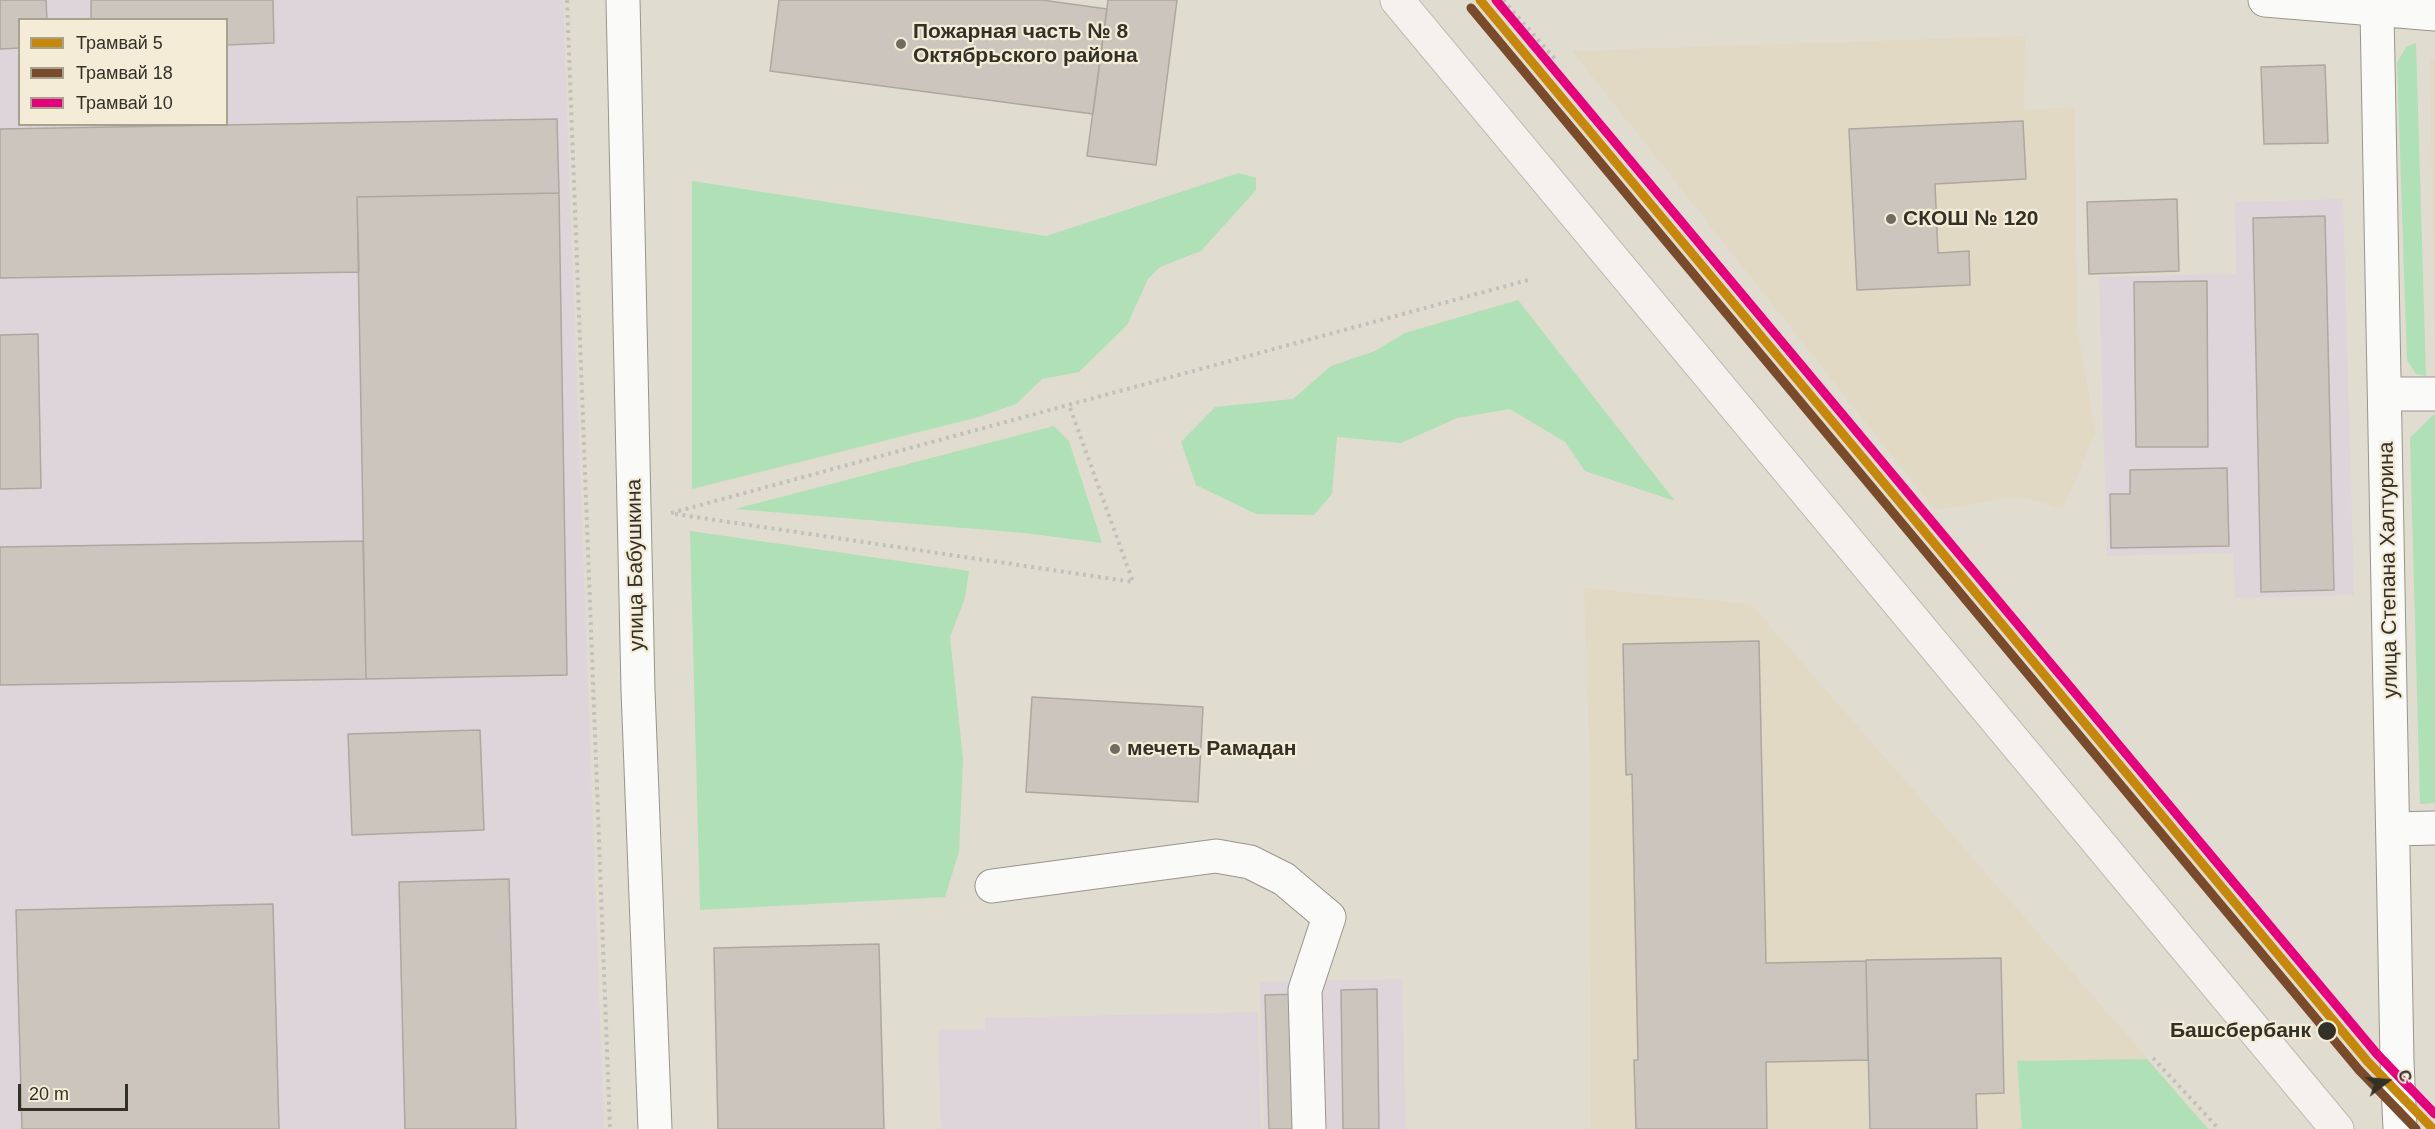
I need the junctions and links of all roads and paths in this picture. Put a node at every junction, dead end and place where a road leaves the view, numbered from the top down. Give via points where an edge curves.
1 (567, 0) edge
2 (623, 0) edge
3 (1397, 0) edge
4 (1503, 0) edge
5 (2265, 0) edge
6 (2377, 11) junction
7 (2435, 14) edge
8 (1555, 58) dead end
9 (1528, 280) dead end
10 (2435, 393) edge
11 (2385, 394) junction
12 (1069, 405) junction
13 (2435, 828) edge
14 (2394, 829) junction
15 (992, 886) dead end
16 (2153, 1058) dead end
17 (610, 1129) edge
18 (655, 1129) edge
19 (1309, 1129) edge
20 (2219, 1129) edge
21 (2337, 1129) edge
22 (2400, 1129) edge

1 - 17 path
2 - 18 street, улица Бабушкина via 638,690
3 - 21 main road
4 - 8 path
5 - 6 street
6 - 7 street
6 - 11 street, улица Степана Халтурина
9 - 12 path
10 - 11 street
11 - 14 street, улица Степана Халтурина
12 - 12 path via 1133,582 671,513 944,439
13 - 14 street
14 - 22 street, улица Степана Халтурина
15 - 19 street via 1216,856 1250,862 1284,879 1329,917 1305,990
16 - 20 path

